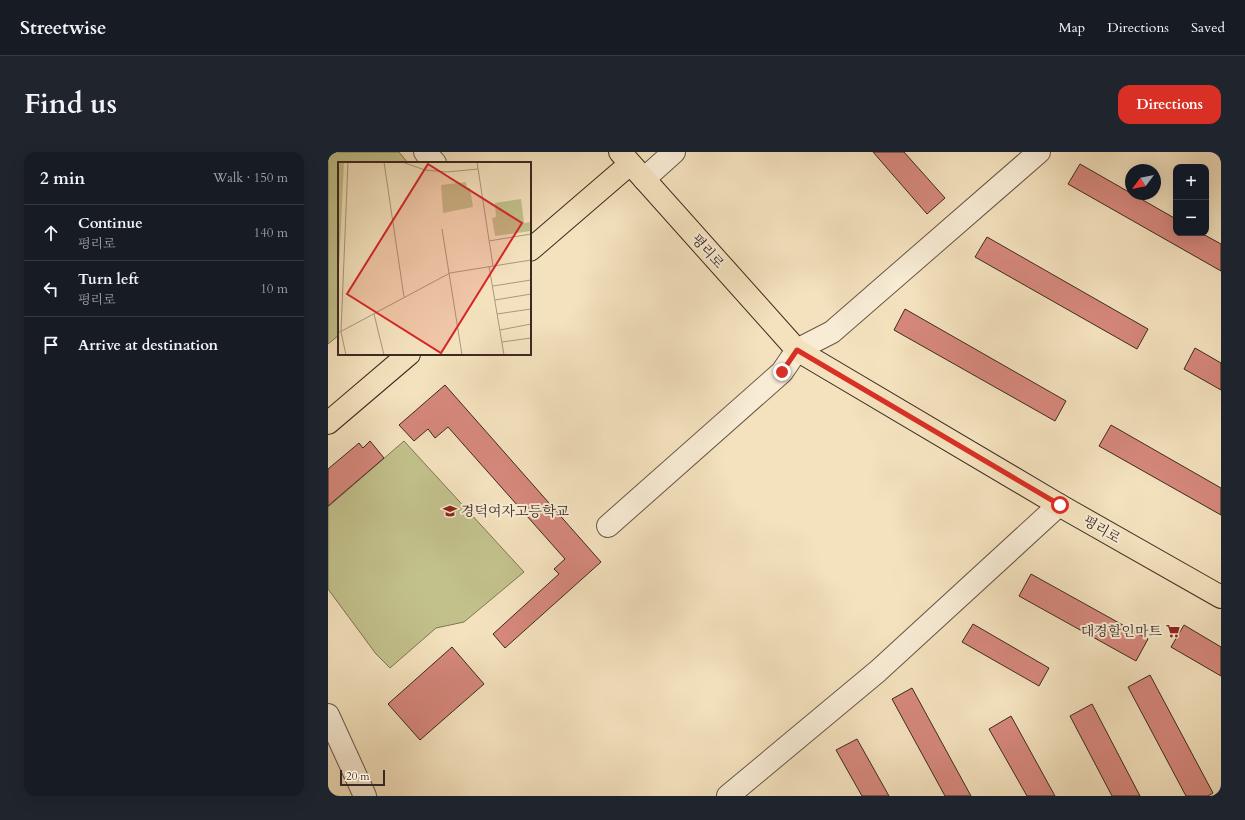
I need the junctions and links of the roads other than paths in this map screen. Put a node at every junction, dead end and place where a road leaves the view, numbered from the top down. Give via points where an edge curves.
1 (425, 152) edge
2 (674, 152) edge
3 (1039, 152) edge
4 (434, 162) edge
5 (631, 165) edge
6 (531, 249) edge
7 (797, 350) junction
8 (408, 355) edge
9 (328, 423) edge
10 (1060, 505) junction
11 (608, 526) dead end
12 (1221, 596) edge
13 (328, 715) edge
14 (366, 796) edge
15 (728, 796) edge

1 - 4 street
2 - 5 street
3 - 7 street via 832,332
5 - 6 main road
5 - 7 main road, 평리로
7 - 10 main road, 평리로
7 - 11 street via 782,372
8 - 9 main road
10 - 12 main road, 평리로
10 - 15 street via 878,671
13 - 14 street

